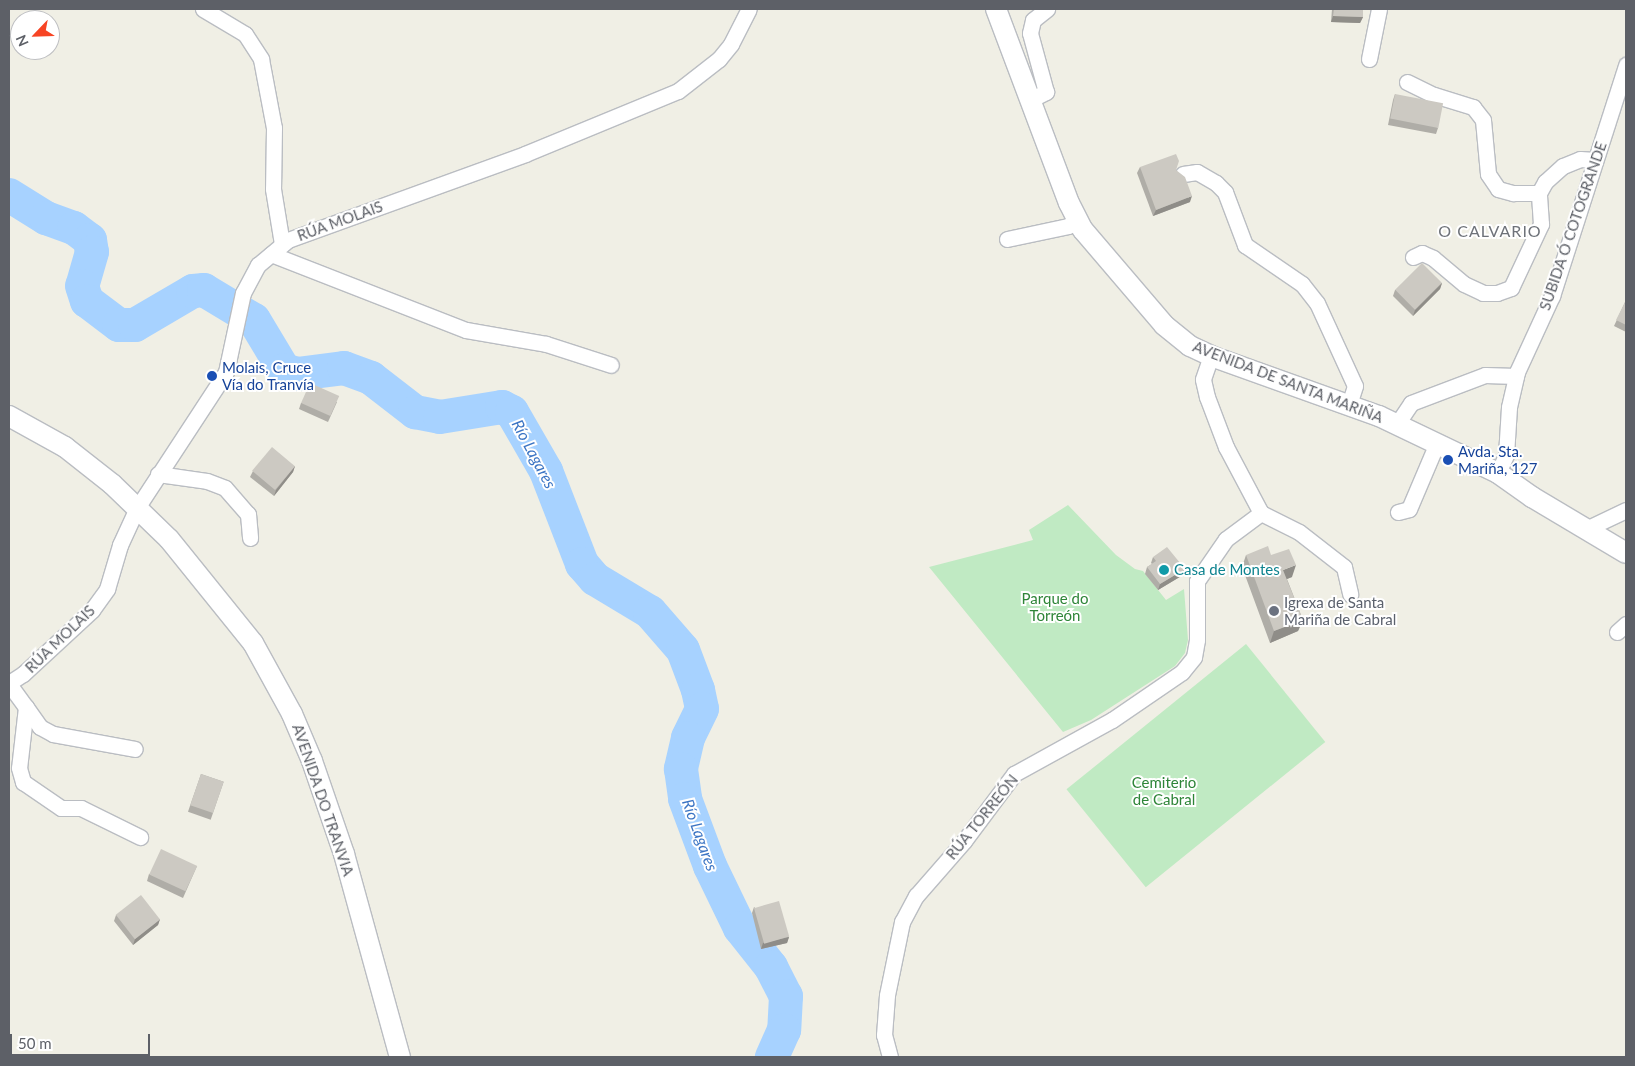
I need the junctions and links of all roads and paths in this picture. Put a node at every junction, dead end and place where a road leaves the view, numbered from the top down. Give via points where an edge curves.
1 (203, 9) edge
2 (749, 9) edge
3 (996, 9) edge
4 (1047, 9) edge
5 (1379, 9) edge
6 (1369, 59) dead end
7 (1626, 66) edge
8 (1407, 82) dead end
9 (1032, 99) junction
10 (1595, 160) junction
11 (1184, 174) edge
12 (1539, 193) junction
13 (1078, 220) junction
14 (1007, 239) dead end
15 (277, 249) junction
16 (1412, 257) dead end
17 (1211, 356) junction
18 (611, 365) dead end
19 (1516, 376) junction
20 (1349, 404) junction
21 (9, 416) edge
22 (1397, 424) junction
23 (1437, 443) junction
24 (1498, 472) junction
25 (158, 474) junction
26 (137, 508) junction
27 (1626, 510) edge
28 (1398, 512) dead end
29 (1261, 513) junction
30 (1586, 529) junction
31 (250, 538) dead end
32 (1626, 553) edge
33 (1350, 594) dead end
34 (9, 683) edge
35 (26, 707) junction
36 (135, 749) dead end
37 (140, 837) dead end
38 (400, 1057) edge
39 (890, 1057) edge

1 - 15 street via 245,34 262,59 274,128
2 - 15 street, RÚA MOLAIS via 731,44 719,59 678,91 525,154
3 - 9 main road, AVENIDA DE SANTA MARIÑA
4 - 9 street via 1034,20 1030,33 1046,92
5 - 6 street
7 - 10 street, SUBIDA Ó COTOGRANDE
8 - 12 street via 1434,95 1473,107 1483,120 1488,174 1498,189 1513,193
9 - 13 main road, AVENIDA DE SANTA MARIÑA
10 - 12 street via 1580,159 1563,166 1545,182
10 - 19 street, SUBIDA Ó COTOGRANDE via 1552,296
11 - 20 street via 1198,172 1216,183 1224,192 1245,244 1302,284 1317,303 1355,386
12 - 16 street via 1541,224 1511,288 1497,294 1483,293 1464,284 1434,258 1422,253
13 - 14 street via 1068,226
13 - 17 main road, AVENIDA DE SANTA MARIÑA via 1164,326 1190,346
15 - 18 street via 466,330 546,344
15 - 25 street, RÚA MOLAIS via 258,265 243,293 226,372 215,393
17 - 20 main road, AVENIDA DE SANTA MARIÑA
17 - 29 street via 1203,379 1207,397 1226,447
19 - 22 street via 1485,375 1411,404
19 - 24 street, SUBIDA Ó COTOGRANDE via 1509,407 1506,456
20 - 22 main road, AVENIDA DE SANTA MARIÑA
21 - 26 main road, AVENIDA DO TRANVIA via 65,447
22 - 23 main road, AVENIDA DE SANTA MARIÑA
23 - 24 main road, AVENIDA DE SANTA MARIÑA
23 - 28 street via 1409,509
24 - 30 main road, AVENIDA DE SANTA MARIÑA
25 - 26 street, RÚA MOLAIS
25 - 31 street via 207,481 224,488 248,514
26 - 34 street, RÚA MOLAIS via 120,545 107,589 92,610
26 - 38 main road, AVENIDA DO TRANVIA via 169,539 253,643 292,714 344,854
27 - 30 street
29 - 33 street via 1298,532 1344,567
29 - 39 street, RÚA TORREÓN via 1226,539 1197,581 1197,640 1194,657 1182,672 1112,720 1014,774 964,841 916,896 902,922 887,996 884,1034
30 - 32 main road, AVENIDA DE SANTA MARIÑA
34 - 35 street
35 - 36 street via 40,728 52,734
35 - 37 street via 19,768 23,782 61,808 81,808

